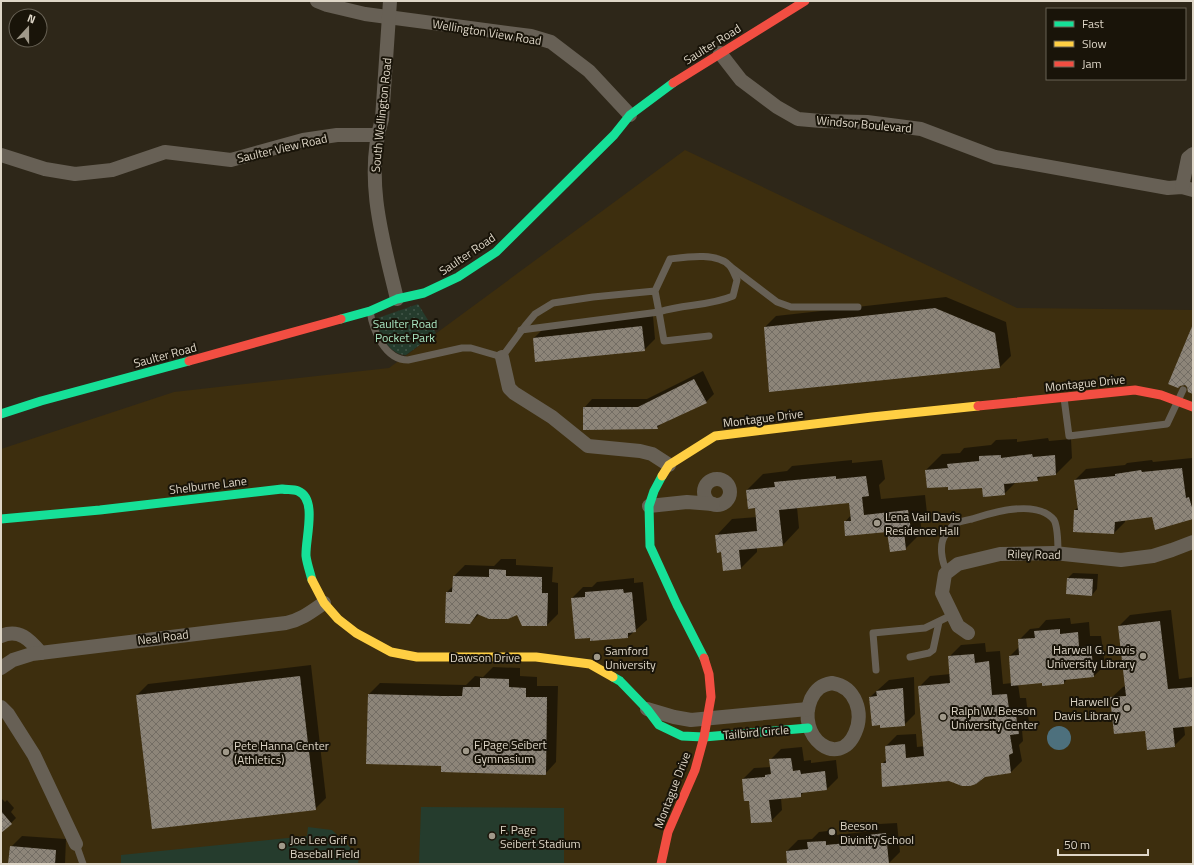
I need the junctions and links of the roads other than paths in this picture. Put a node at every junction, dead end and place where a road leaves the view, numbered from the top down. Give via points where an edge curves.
1 (317, 1) edge
2 (390, 1) edge
3 (805, 1) edge
4 (389, 18) junction
5 (720, 53) junction
6 (630, 115) junction
7 (377, 135) junction
8 (1193, 154) edge
9 (1, 155) edge
10 (1187, 189) edge
11 (730, 266) junction
12 (655, 291) junction
13 (397, 299) junction
14 (858, 307) dead end
15 (370, 311) junction
16 (659, 312) junction
17 (521, 330) junction
18 (709, 336) dead end
19 (502, 357) junction
20 (1183, 390) dead end
21 (1064, 397) junction
22 (1178, 401) junction
23 (1193, 407) edge
24 (1, 414) edge
25 (668, 464) junction
26 (706, 486) junction
27 (687, 502) junction
28 (713, 504) junction
29 (649, 506) junction
30 (1, 519) edge
31 (1193, 542) edge
32 (1058, 554) junction
33 (948, 572) junction
34 (324, 602) junction
35 (952, 615) junction
36 (939, 622) junction
37 (968, 633) dead end
38 (1, 636) edge
39 (41, 653) junction
40 (910, 657) dead end
41 (1, 668) edge
42 (876, 670) dead end
43 (1, 707) edge
44 (647, 709) junction
45 (808, 710) junction
46 (707, 719) junction
47 (808, 728) junction
48 (704, 737) junction
49 (76, 844) joint
50 (83, 864) edge
51 (661, 864) edge

1 - 4 street, Wellington View Road
2 - 4 street, South Wellington Road
3 - 5 street, Saulter Road
4 - 6 street, Wellington View Road via 531,36 551,42 590,71
4 - 7 street, South Wellington Road via 382,119
5 - 6 street, Saulter Road via 670,85
5 - 10 street, Windsor Boulevard via 741,80 777,107 798,118 867,122 921,129 995,157 1168,188
6 - 13 street, Saulter Road via 614,135 496,252 438,287
7 - 9 street, Saulter View Road via 337,135 304,140 231,160 165,152 112,170 74,174 45,169
7 - 13 street, South Wellington Road via 374,177 380,228
8 - 10 street via 1188,158
11 - 12 lane via 718,259 695,256 670,259
11 - 14 lane via 777,302 791,307
11 - 16 lane via 737,280 733,296 720,302
12 - 16 lane
12 - 17 lane via 593,296 553,303 535,314
13 - 15 street, Saulter Road
15 - 19 lane via 372,322 384,347 402,360 462,348
15 - 24 street, Saulter Road
16 - 17 lane
16 - 18 lane via 664,341
17 - 19 lane
19 - 25 street via 509,388 588,446 640,451 652,454
20 - 22 lane
21 - 22 street, Montague Drive via 1135,390
21 - 22 lane via 1068,436 1167,424
21 - 25 street, Montague Drive via 716,436
22 - 23 street, Montague Drive
25 - 29 street, Montague Drive
26 - 27 street
26 - 28 street via 704,494
26 - 28 street via 717,480 725,482 729,490 730,494 726,501 719,505
27 - 28 street
27 - 29 street
29 - 46 street, Montague Drive via 650,546 703,656 709,674 711,697
30 - 34 street, Shelburne Lane via 282,489 298,491 304,496 310,510 306,556 312,581
31 - 32 street, Riley Road via 1153,556 1127,559
32 - 33 street, Riley Road via 1000,554 958,564
32 - 33 lane via 1054,521 1043,512 1027,508 993,512 956,524 945,535 941,552
33 - 35 street via 945,574 942,592
34 - 39 street, Neal Road via 306,616 286,623
34 - 44 street, Dawson Drive via 338,619 356,633 391,652 417,657 536,657 590,664 620,681
35 - 36 lane
35 - 37 street via 958,626
36 - 40 lane via 933,650
36 - 42 lane via 925,628 873,633
38 - 39 street via 23,635
39 - 41 street, Neal Road via 13,660
43 - 49 street via 34,755
44 - 46 street, Dawson Drive via 691,720
44 - 48 street, Dawson Drive via 659,725 669,731 682,736
45 - 46 street, Tailbird Circle
45 - 47 street
45 - 47 street via 816,691 832,683 839,684 850,692 859,714 854,736 845,747 839,749 821,744
46 - 48 street, Montague Drive
47 - 48 street, Tailbird Circle
48 - 51 street, Montague Drive via 695,770 668,832
49 - 50 lane

